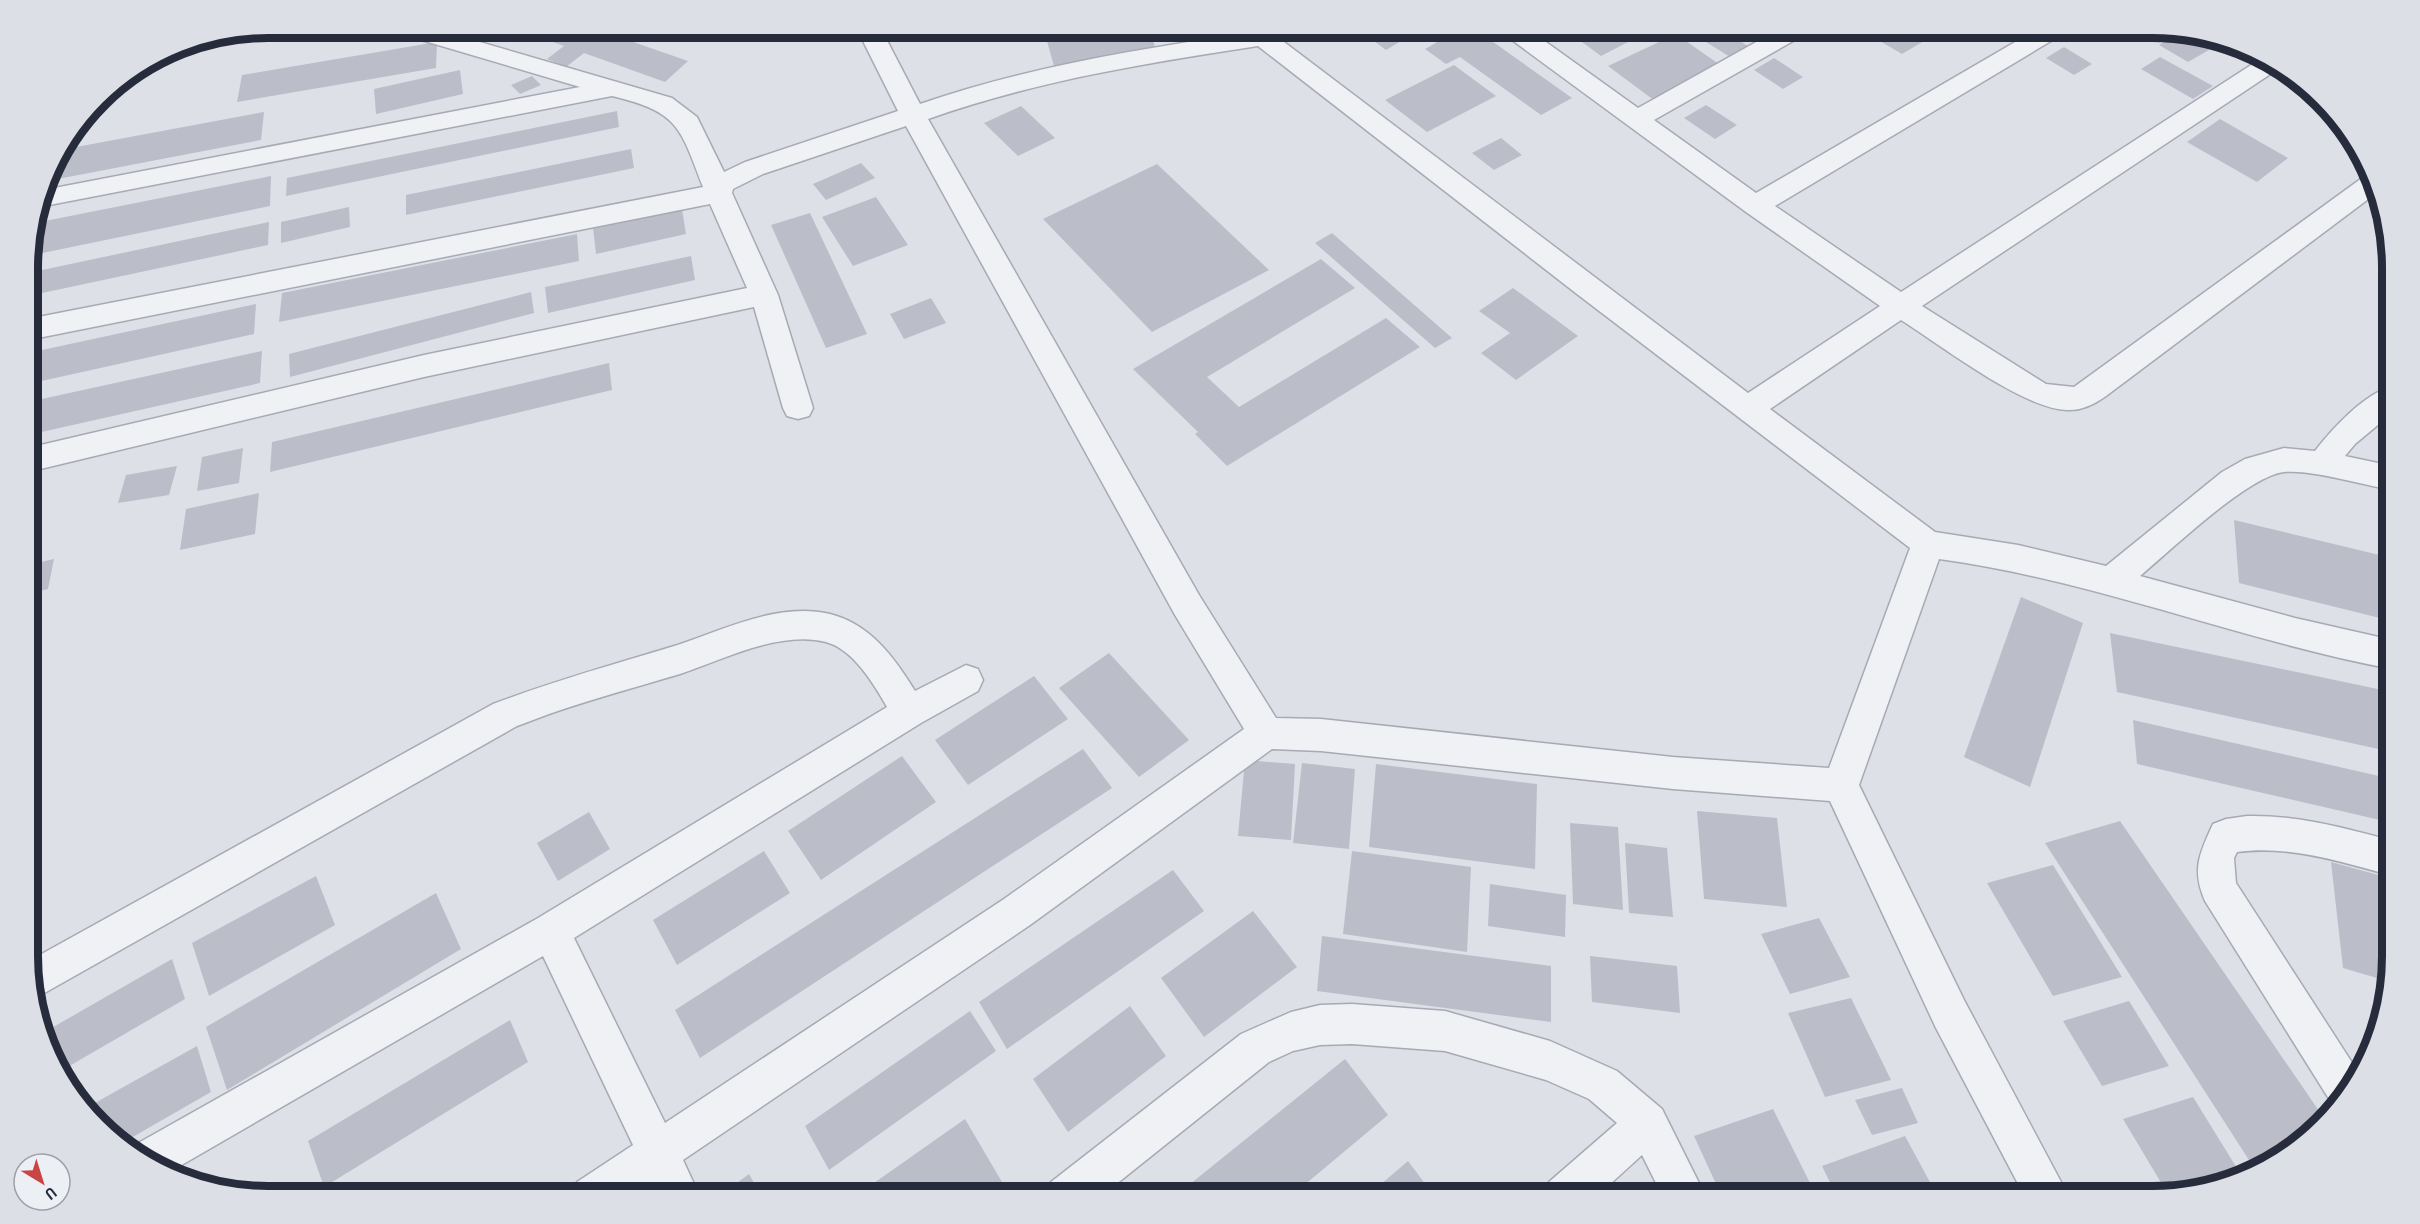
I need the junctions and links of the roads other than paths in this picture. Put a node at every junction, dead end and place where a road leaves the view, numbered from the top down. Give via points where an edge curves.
1 (440, 38) edge
2 (874, 38) edge
3 (1232, 38) edge
4 (1275, 38) edge
5 (1525, 38) edge
6 (1781, 38) edge
7 (2039, 38) edge
8 (2265, 66) edge
9 (612, 88) junction
10 (913, 115) junction
11 (1636, 120) junction
12 (2368, 186) edge
13 (719, 193) junction
14 (48, 198) edge
15 (1755, 206) junction
16 (764, 295) junction
17 (1900, 306) junction
18 (37, 328) edge
19 (2382, 405) edge
20 (798, 408) dead end
21 (1749, 408) junction
22 (37, 458) edge
23 (2322, 464) junction
24 (2382, 476) edge
25 (1928, 544) junction
26 (2112, 580) junction
27 (2382, 653) edge
28 (966, 680) dead end
29 (909, 712) junction
30 (1266, 732) junction
31 (1841, 785) junction
32 (2382, 856) edge
33 (551, 931) junction
34 (38, 977) edge
35 (2343, 1085) edge
36 (1648, 1123) junction
37 (658, 1152) junction
38 (155, 1157) edge
39 (608, 1186) edge
40 (674, 1186) edge
41 (1080, 1186) edge
42 (1576, 1186) edge
43 (1680, 1186) edge
44 (2042, 1186) edge

1 - 9 street
2 - 10 street
3 - 10 street via 963,96
4 - 21 street
5 - 11 street
6 - 11 street
7 - 15 street
8 - 17 street
9 - 13 street via 644,95 687,123
9 - 14 street
10 - 13 street via 754,168 722,184
10 - 30 street via 1187,605
11 - 15 street
12 - 17 street via 2093,392 2076,399 2061,400 2036,392
13 - 16 street
13 - 18 street
15 - 17 street
16 - 20 street
16 - 22 street via 424,366
17 - 21 street
19 - 23 street via 2344,436
21 - 25 street
23 - 24 street
23 - 26 street via 2284,460 2256,468 2233,481
25 - 26 street via 1983,550
25 - 31 street
26 - 27 street via 2281,629
28 - 29 street
29 - 33 street
29 - 34 street via 879,667 862,648 837,631 815,626 761,632 505,715
30 - 31 street via 1672,773
30 - 37 street via 1190,791 936,967
31 - 44 street via 1950,1014
32 - 35 street via 2309,836 2251,831 2226,836 2216,858 2218,888
33 - 37 street
33 - 38 street
36 - 41 street via 1603,1086 1550,1061 1445,1031 1320,1025 1291,1032 1255,1048
36 - 42 street
36 - 43 street
37 - 39 street
37 - 40 street

